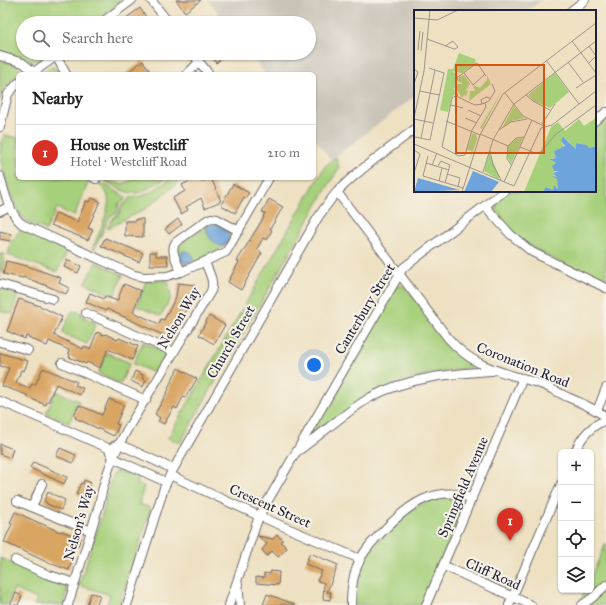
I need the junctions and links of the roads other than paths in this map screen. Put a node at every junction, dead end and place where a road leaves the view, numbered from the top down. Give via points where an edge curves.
1 (132, 0) edge
2 (151, 0) edge
3 (585, 0) edge
4 (571, 10) edge
5 (110, 16) edge
6 (164, 16) edge
7 (0, 56) edge
8 (51, 60) edge
9 (60, 60) edge
10 (200, 62) joint
11 (31, 72) edge
12 (33, 72) edge
13 (65, 72) edge
14 (189, 72) edge
15 (208, 72) edge
16 (16, 85) edge
17 (606, 112) edge
18 (596, 120) edge
19 (0, 127) edge
20 (414, 130) edge
21 (0, 176) edge
22 (268, 180) edge
23 (338, 192) junction
24 (503, 192) edge
25 (10, 206) junction
26 (485, 206) junction
27 (0, 211) edge
28 (239, 231) junction
29 (205, 262) junction
30 (181, 272) junction
31 (400, 273) junction
32 (0, 284) edge
33 (606, 288) edge
34 (53, 299) dead end
35 (86, 313) dead end
36 (0, 342) edge
37 (28, 350) dead end
38 (174, 352) junction
39 (62, 363) dead end
40 (497, 371) junction
41 (524, 378) junction
42 (606, 388) edge
43 (146, 400) junction
44 (0, 401) edge
45 (597, 411) junction
46 (606, 418) edge
47 (114, 447) junction
48 (576, 449) edge
49 (296, 452) junction
50 (113, 458) junction
51 (170, 476) junction
52 (42, 484) dead end
53 (561, 485) edge
54 (472, 499) junction
55 (17, 501) dead end
56 (32, 507) junction
57 (258, 516) junction
58 (91, 531) junction
59 (360, 559) junction
60 (15, 560) dead end
61 (444, 566) junction
62 (238, 579) junction
63 (75, 583) junction
64 (606, 585) edge
65 (512, 597) junction
66 (68, 605) edge
67 (127, 605) edge
68 (229, 605) edge
69 (240, 605) edge
70 (351, 605) edge
71 (426, 605) edge
72 (509, 605) edge
73 (531, 605) edge
74 (582, 605) edge

1 - 5 street
2 - 6 street
3 - 4 street
7 - 11 street via 23,64
8 - 12 street
9 - 13 street
10 - 14 street
10 - 15 street
16 - 19 street via 8,94
17 - 18 street
20 - 23 street, Church Street via 360,171
21 - 25 street, Nelson Way
22 - 28 street
23 - 31 street, Coronation Road
23 - 51 street, Church Street via 317,219
24 - 26 street, Canterbury Street
25 - 27 street
25 - 30 street, Nelson Way via 22,224 134,275 163,276
26 - 31 street, Canterbury Street via 403,268
26 - 33 street via 510,234 532,252
28 - 29 street via 226,252
28 - 30 street via 215,218 207,220 174,246 173,251
29 - 30 street, Nelson Way
29 - 38 street, Nelson Way via 213,287
31 - 40 street, Coronation Road via 454,345 467,357
31 - 49 street, Canterbury Street
32 - 34 street
35 - 38 street
36 - 37 street
38 - 43 street, Nelson Way
39 - 43 street
40 - 41 street, Coronation Road
40 - 49 street via 428,378 382,392 354,408
41 - 45 street, Coronation Road
41 - 54 street, Springfield Avenue
42 - 45 street
43 - 47 street, Nelson Way
44 - 47 street
45 - 46 street, Coronation Road
46 - 48 street via 590,429
47 - 50 street
47 - 51 street
49 - 57 street, Canterbury Street
50 - 51 street
50 - 58 street, Nelson’s Way
51 - 57 street, Crescent Street
51 - 67 street, Church Street
52 - 56 street
53 - 65 street
54 - 59 street via 443,494 414,504 376,538
54 - 61 street, Springfield Avenue
55 - 56 street
56 - 58 street
57 - 59 street, Crescent Street
57 - 62 street, Canterbury Street
58 - 63 street, Nelson’s Way
59 - 70 street via 355,574
60 - 63 street
61 - 65 street, Cliff Road
61 - 71 street, Springfield Avenue
62 - 68 street, Canterbury Street
62 - 69 street
63 - 66 street, Nelson’s Way
64 - 74 street
65 - 72 street
65 - 73 street, Cliff Road

